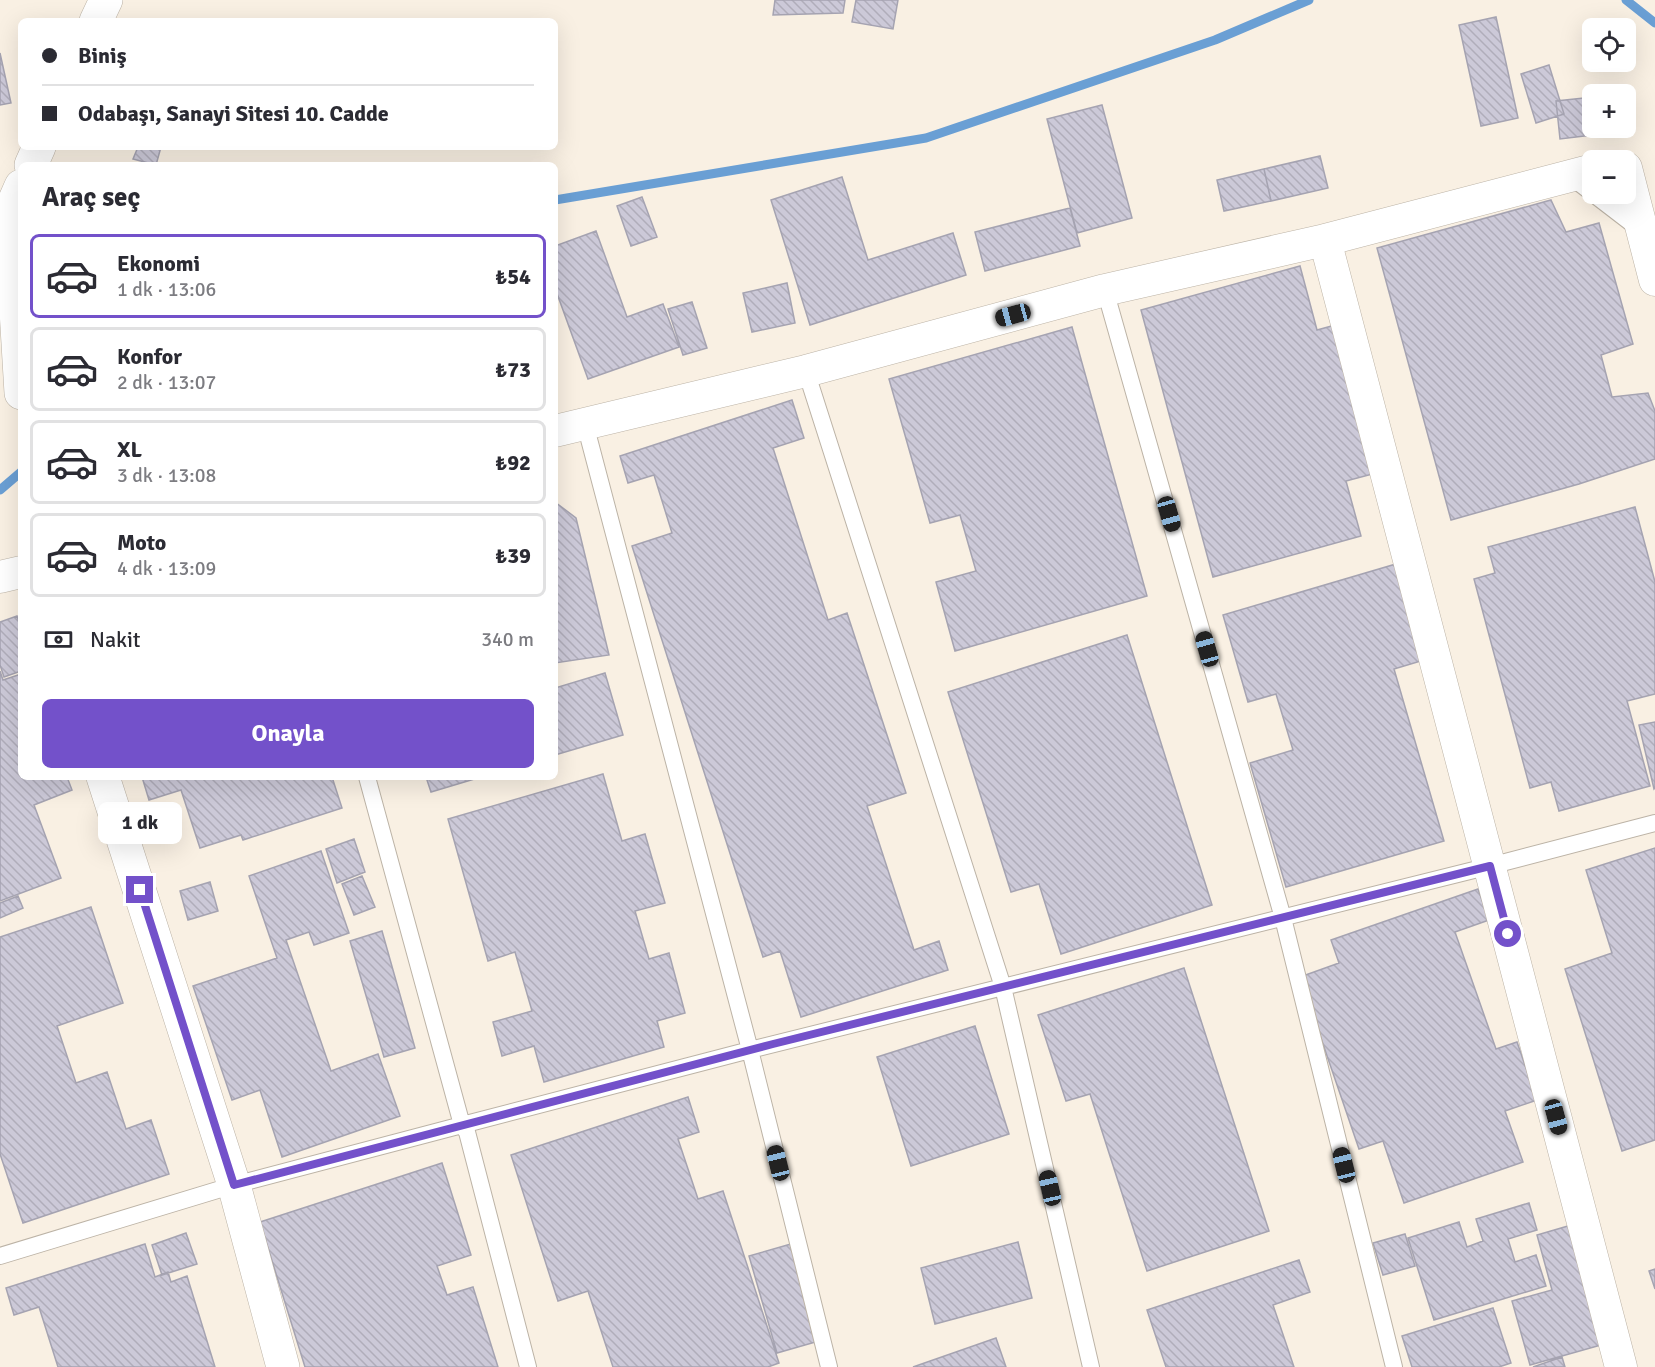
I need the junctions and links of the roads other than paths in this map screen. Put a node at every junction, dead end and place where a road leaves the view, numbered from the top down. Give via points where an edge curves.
1 (106, 0) edge
2 (97, 18) edge
3 (1582, 173) edge
4 (10, 201) edge
5 (1614, 204) edge
6 (1635, 204) edge
7 (1642, 231) junction
8 (1325, 240) junction
9 (1655, 280) edge
10 (1105, 290) junction
11 (18, 341) edge
12 (806, 371) junction
13 (585, 424) junction
14 (558, 430) edge
15 (18, 573) edge
16 (0, 577) edge
17 (105, 780) edge
18 (368, 780) edge
19 (1655, 823) edge
20 (1490, 866) junction
21 (1283, 918) junction
22 (1003, 987) junction
23 (750, 1050) junction
24 (462, 1125) junction
25 (234, 1185) junction
26 (0, 1256) edge
27 (283, 1367) edge
28 (528, 1367) edge
29 (829, 1367) edge
30 (1091, 1367) edge
31 (1394, 1367) edge
32 (1622, 1367) edge

1 - 2 street
3 - 8 street
4 - 11 street
5 - 7 lane
6 - 7 street
7 - 9 street
8 - 10 street
8 - 20 street
10 - 12 street
10 - 21 lane
12 - 13 street
12 - 22 lane
13 - 14 street
13 - 23 lane
15 - 16 street
17 - 25 street
18 - 24 lane
19 - 20 lane
20 - 21 lane
20 - 32 street
21 - 22 lane
21 - 31 lane
22 - 23 lane
22 - 30 lane
23 - 24 lane
23 - 29 lane
24 - 25 lane
24 - 28 lane
25 - 26 lane
25 - 27 street

